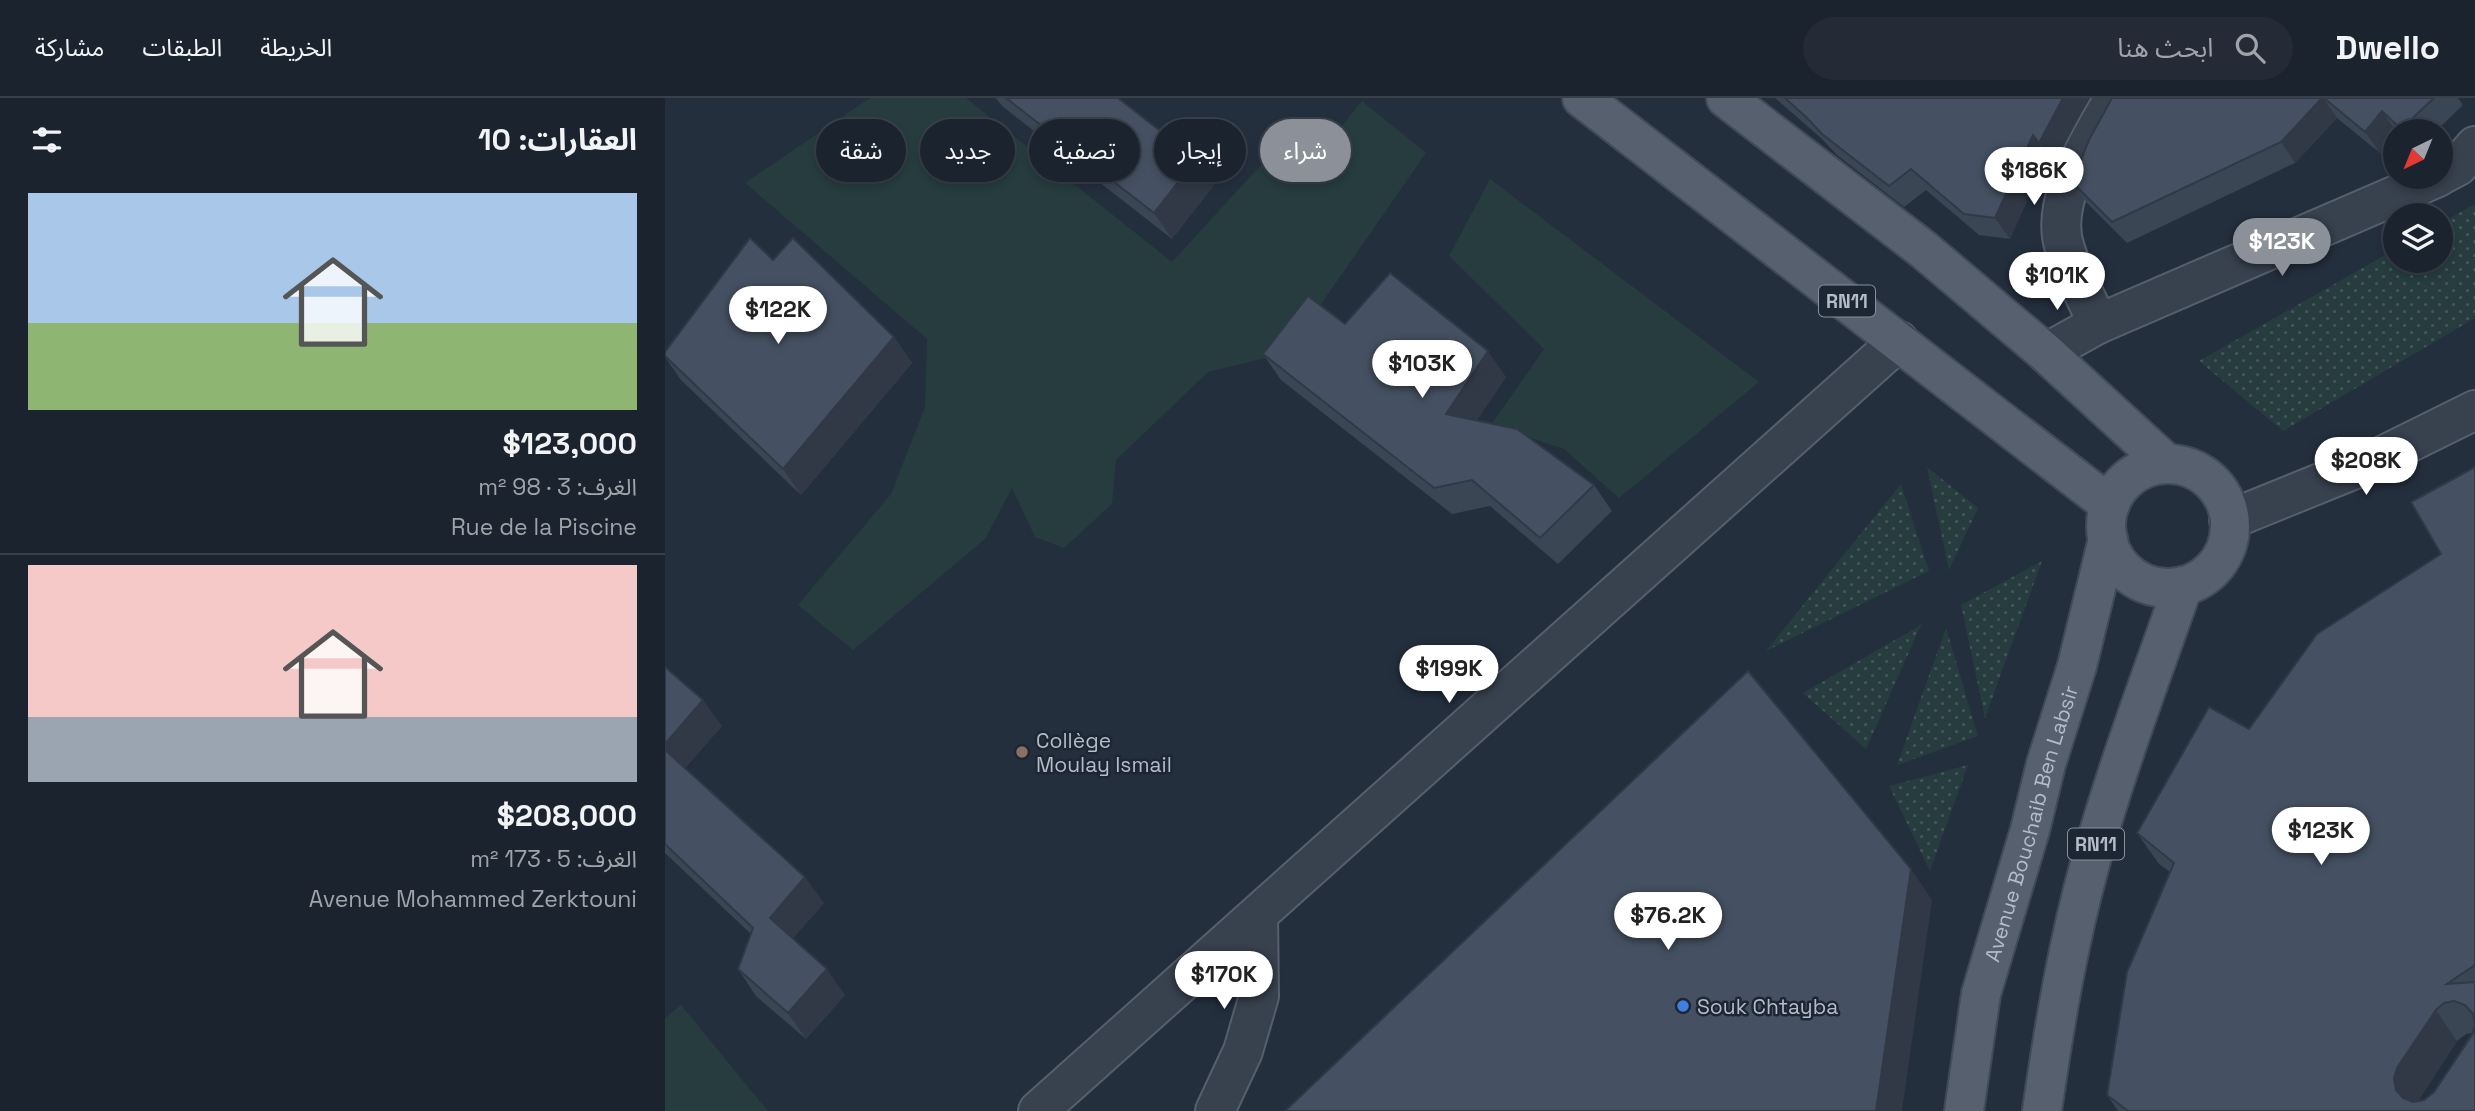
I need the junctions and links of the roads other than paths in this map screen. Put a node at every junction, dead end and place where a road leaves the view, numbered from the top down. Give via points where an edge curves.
1 (1582, 98) edge
2 (1725, 98) edge
3 (2115, 98) edge
4 (2475, 146) edge
5 (2453, 169) edge
6 (2410, 189) edge
7 (2098, 324) junction
8 (1899, 341) junction
9 (2046, 353) junction
10 (2475, 410) edge
11 (2167, 464) junction
12 (2229, 520) junction
13 (2109, 522) junction
14 (2183, 586) junction
15 (1258, 916) junction
16 (1038, 1111) edge
17 (1215, 1111) edge
18 (1964, 1111) edge
19 (2042, 1111) edge

1 - 8 main road, RN11
2 - 9 main road via 1924,250
3 - 7 street via 2070,180 2061,221 2064,247
4 - 5 street
6 - 7 street
7 - 9 street
8 - 13 main road, RN11
8 - 15 street
9 - 11 main road
10 - 12 street via 2360,467
11 - 12 main road via 2187,467 2205,477 2219,491
11 - 13 main road via 2132,476 2119,489
12 - 14 main road via 2228,540 2216,565
13 - 14 main road, RN11 via 2115,558 2136,578 2164,588
13 - 18 main road, Avenue Bouchaib Ben Labsir via 2077,666 1981,993
14 - 19 main road, RN11 via 2091,861 2054,1028
15 - 16 street
15 - 17 street via 1259,996 1243,1051

